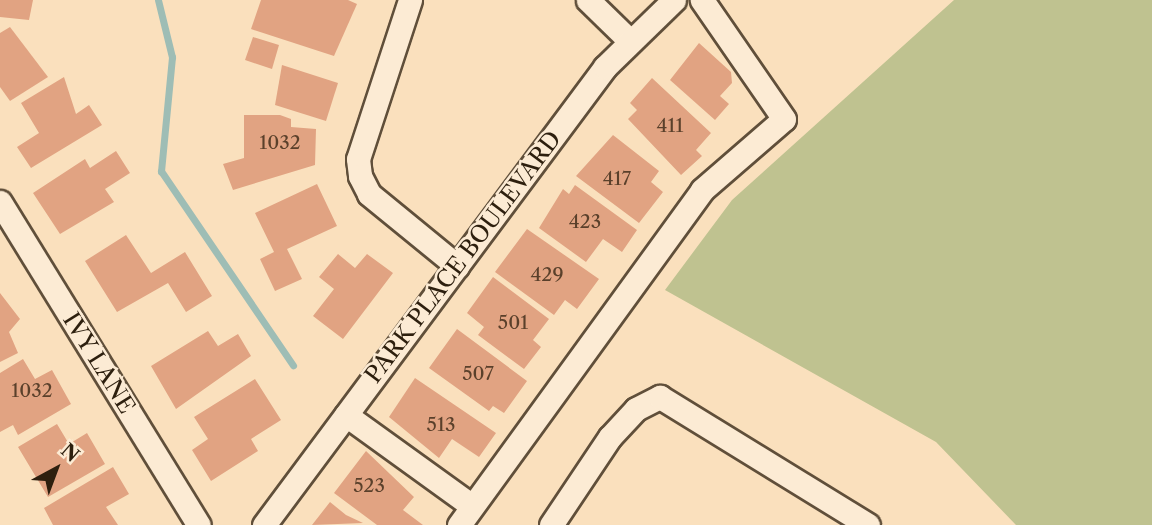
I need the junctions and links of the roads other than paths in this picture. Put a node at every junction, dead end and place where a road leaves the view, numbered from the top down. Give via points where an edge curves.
1 (410, 0) edge
2 (588, 0) edge
3 (674, 0) edge
4 (702, 0) edge
5 (631, 41) junction
6 (0, 202) edge
7 (457, 266) junction
8 (346, 415) junction
9 (471, 505) junction
10 (199, 525) edge
11 (264, 525) edge
12 (459, 525) edge
13 (551, 525) edge
14 (868, 525) edge

1 - 7 street via 358,159 360,176 369,194
2 - 5 street
3 - 5 street, PARK PLACE BOULEVARD
4 - 9 street via 784,119 702,190
5 - 7 street, PARK PLACE BOULEVARD
6 - 10 street, IVY LANE
7 - 8 street, PARK PLACE BOULEVARD
8 - 9 street
8 - 11 street, PARK PLACE BOULEVARD
9 - 12 street
13 - 14 street via 610,437 636,409 660,397

